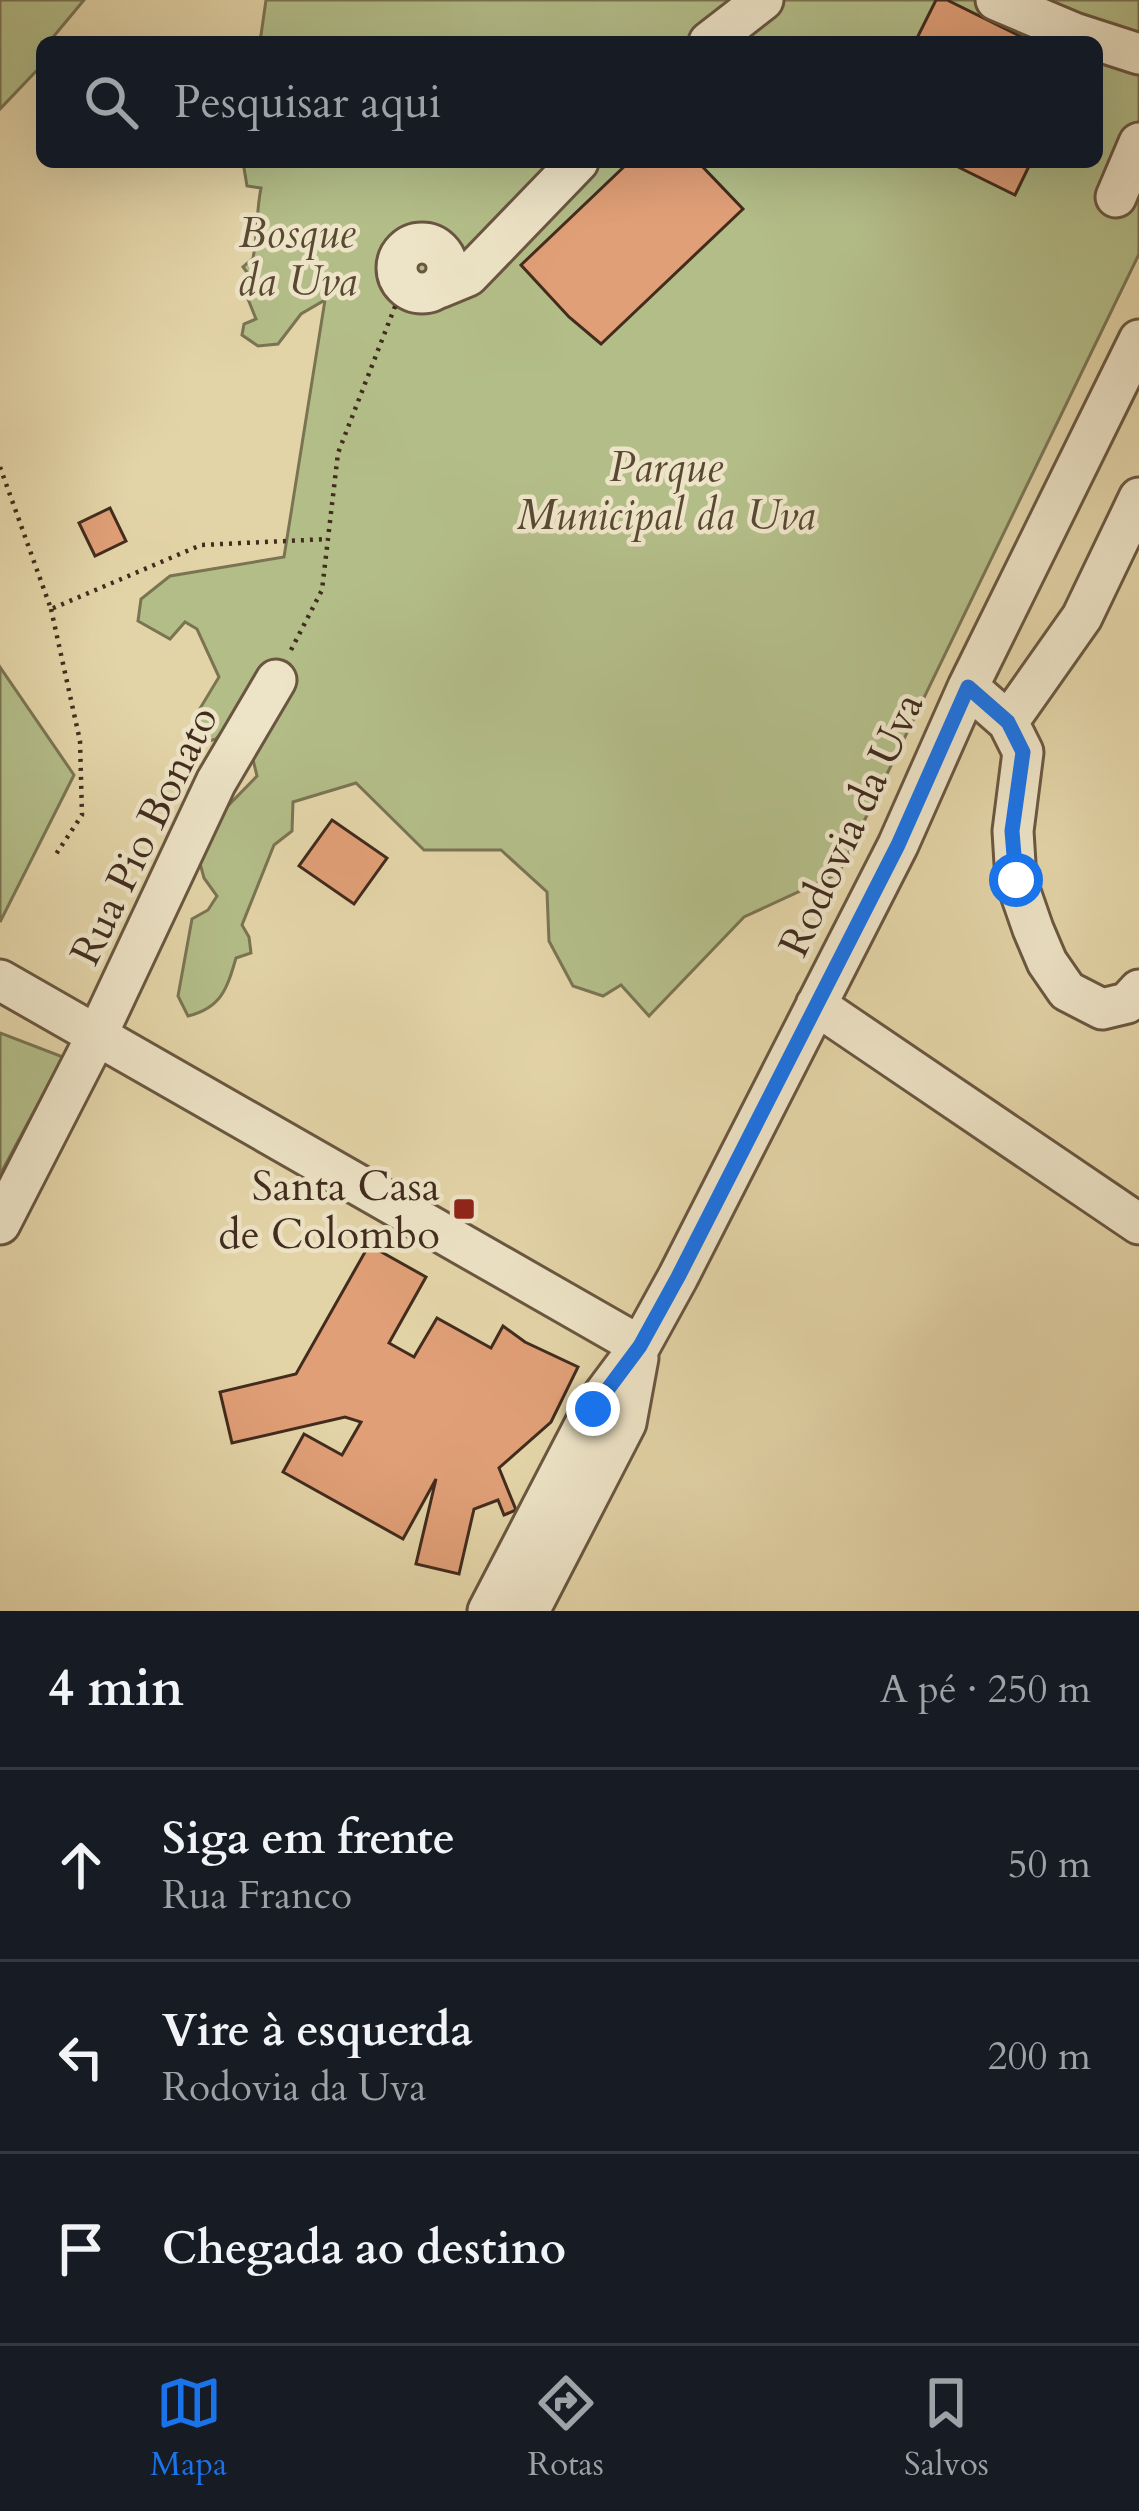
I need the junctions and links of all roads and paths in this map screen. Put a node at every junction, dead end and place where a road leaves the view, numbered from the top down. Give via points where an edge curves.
1 (763, 0) edge
2 (996, 0) edge
3 (1084, 17) edge
4 (717, 36) edge
5 (1139, 54) edge
6 (1139, 143) edge
7 (572, 168) edge
8 (1116, 197) dead end
9 (421, 287) joint
10 (1139, 340) edge
11 (0, 467) edge
12 (1139, 498) edge
13 (328, 539) junction
14 (51, 609) junction
15 (276, 680) joint
16 (968, 687) junction
17 (1008, 722) junction
18 (56, 854) dead end
19 (0, 980) edge
20 (1139, 990) edge
21 (816, 1005) junction
22 (98, 1034) junction
23 (0, 1224) edge
24 (1139, 1224) edge
25 (640, 1346) junction
26 (488, 1611) edge
27 (529, 1611) edge

1 - 4 street
2 - 3 street
3 - 5 street
6 - 8 street
7 - 9 street via 468,276
9 - 13 path via 338,453
10 - 16 street, Rodovia da Uva
11 - 14 path
12 - 17 street via 1082,616
13 - 14 path via 201,545
13 - 15 path via 322,590
14 - 18 path via 80,741 82,815
15 - 22 street, Rua Pio Bonato via 217,782
16 - 17 street
16 - 21 street, Rodovia da Uva
17 - 20 street via 1023,752 1012,831 1016,880 1047,962 1066,991 1102,1009 1127,1003
19 - 22 street
21 - 24 street
21 - 25 street, Rodovia da Uva
22 - 23 street, Rua Pio Bonato
22 - 25 street
25 - 26 street, Rodovia da Uva via 593,1409
25 - 27 street, Rodovia da Uva via 626,1423

